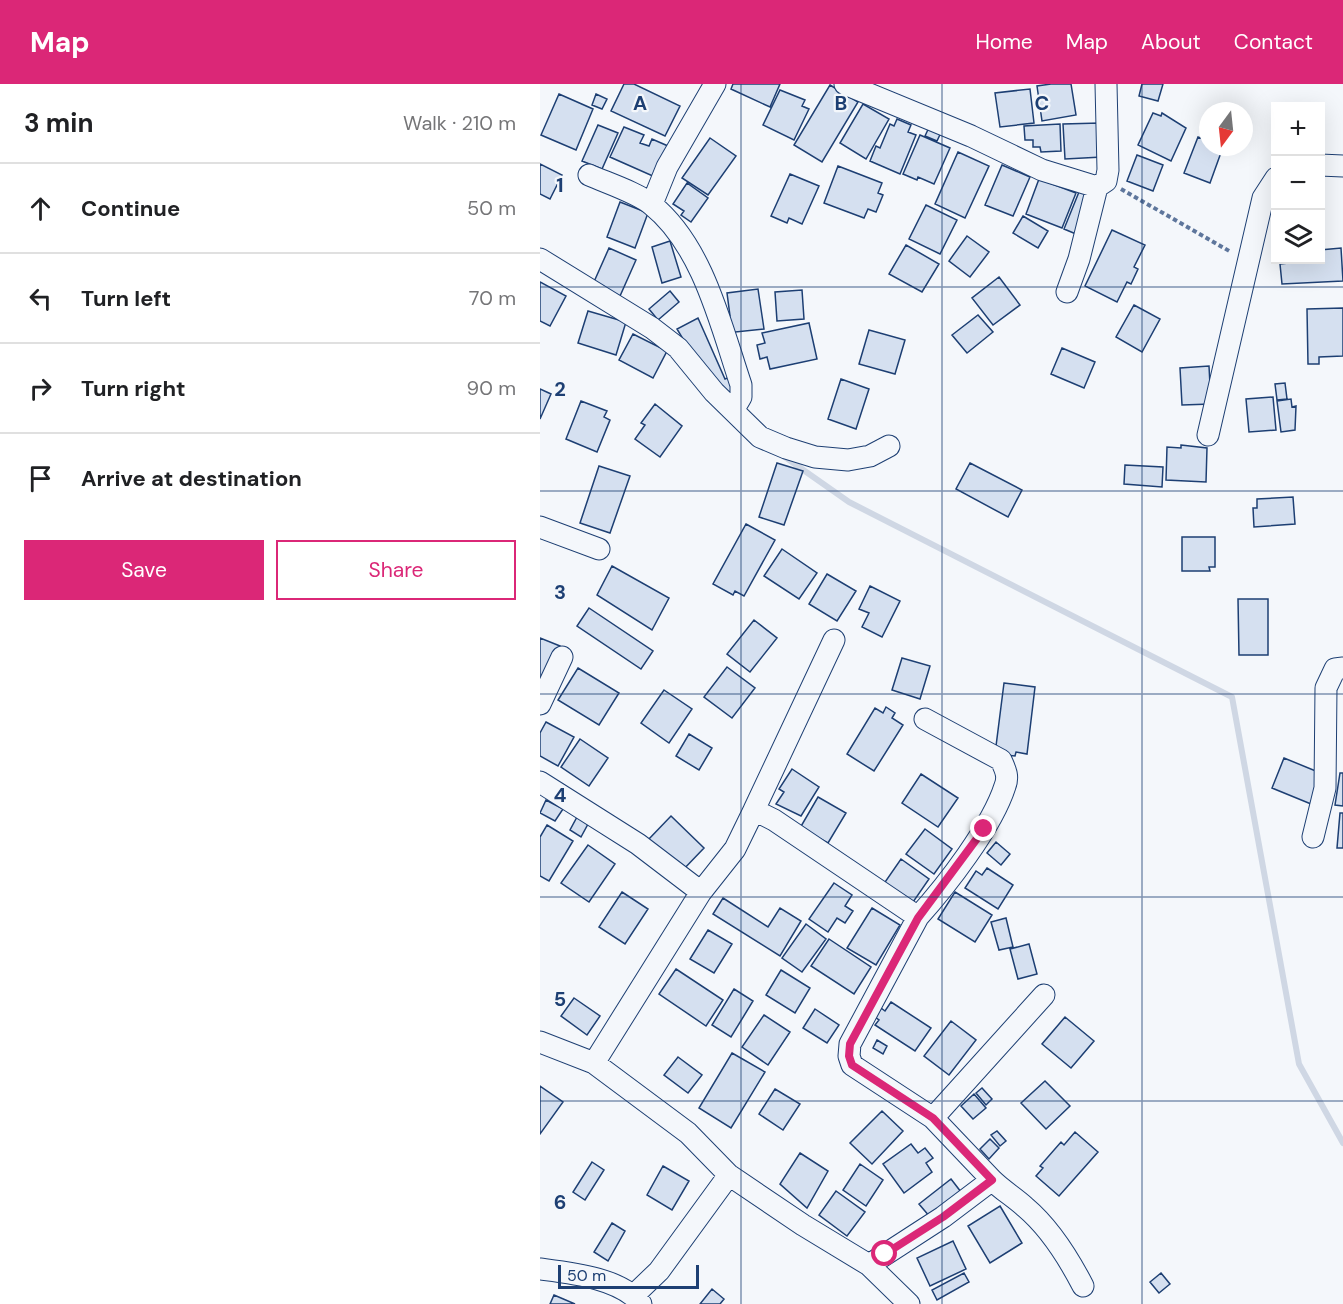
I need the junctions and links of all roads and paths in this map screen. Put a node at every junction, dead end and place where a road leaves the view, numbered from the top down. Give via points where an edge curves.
1 (715, 84) edge
2 (845, 84) edge
3 (1106, 84) edge
4 (1325, 165) edge
5 (1343, 166) edge
6 (589, 175) dead end
7 (1101, 184) junction
8 (1271, 185) edge
9 (652, 204) junction
10 (540, 259) edge
11 (1248, 266) junction
12 (1068, 292) dead end
13 (734, 409) junction
14 (1208, 435) dead end
15 (889, 446) dead end
16 (540, 527) edge
17 (599, 549) dead end
18 (834, 640) dead end
19 (562, 657) dead end
20 (1343, 668) edge
21 (540, 705) edge
22 (925, 718) dead end
23 (540, 782) edge
24 (753, 810) junction
25 (1313, 837) dead end
26 (701, 892) junction
27 (918, 918) junction
28 (1044, 996) dead end
29 (540, 1042) edge
30 (594, 1063) junction
31 (933, 1118) junction
32 (729, 1175) junction
33 (992, 1180) junction
34 (869, 1265) junction
35 (540, 1269) edge
36 (1083, 1286) dead end
37 (638, 1300) edge
38 (909, 1304) edge

1 - 9 street via 667,167
2 - 7 street via 1042,170
3 - 7 street
4 - 5 street
6 - 9 street
7 - 11 path via 1223,245
7 - 12 street
8 - 11 street via 1263,198
9 - 13 street via 686,244 706,281 741,385 741,397
10 - 13 street via 678,348 714,392
11 - 14 street
13 - 15 street via 760,437 815,457 848,460 870,456
16 - 17 street
18 - 24 street
19 - 21 street
20 - 25 street via 1335,669 1326,688 1325,788
22 - 27 street via 1001,760 1007,773 1006,786 984,829
23 - 26 street via 638,844
24 - 26 street via 735,849
24 - 27 street via 774,820
26 - 30 street
27 - 31 street via 850,1044 849,1056 852,1065
28 - 31 street
29 - 30 street
30 - 32 street via 688,1132
31 - 33 street
32 - 34 street
32 - 37 street
33 - 34 street
33 - 36 street via 1047,1230
34 - 38 street
35 - 37 street via 586,1275

